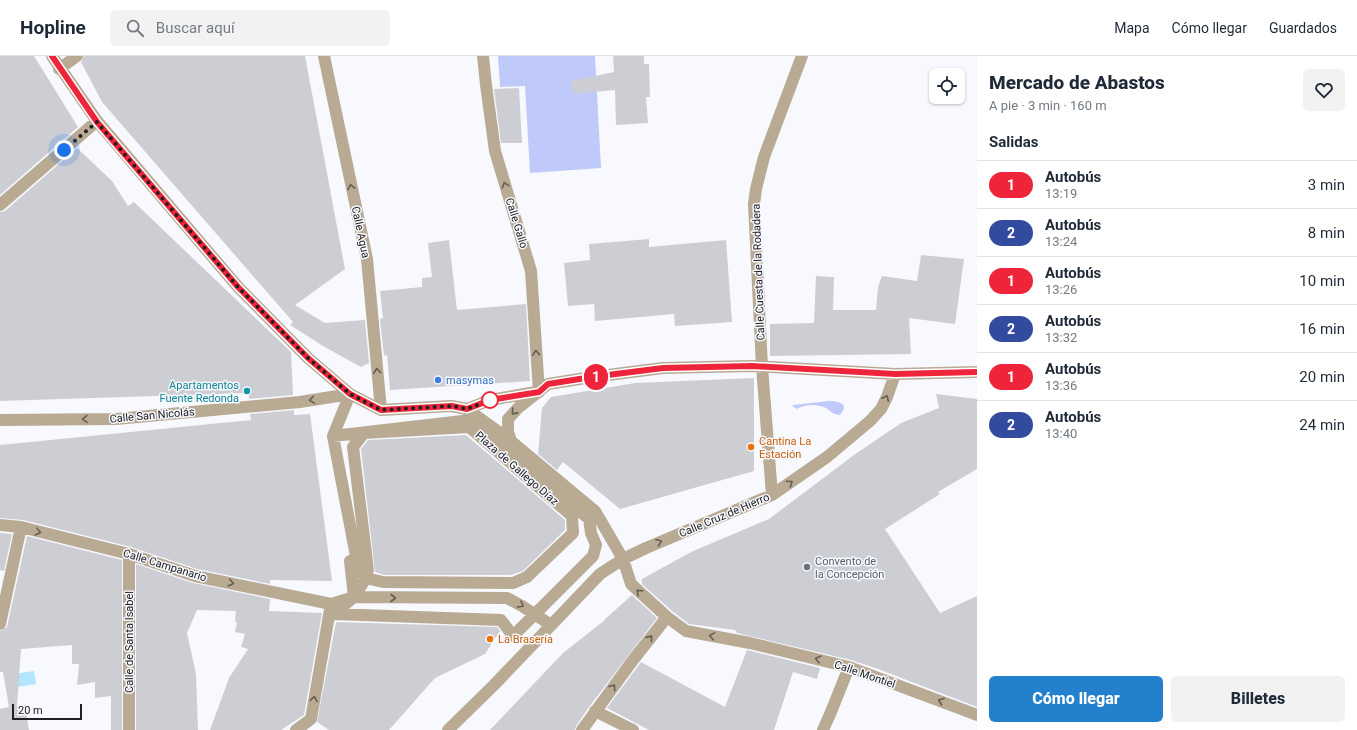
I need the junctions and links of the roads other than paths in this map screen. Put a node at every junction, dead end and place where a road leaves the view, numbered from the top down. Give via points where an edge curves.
1 (52, 56) edge
2 (77, 56) edge
3 (324, 56) edge
4 (483, 56) edge
5 (802, 56) edge
6 (59, 69) junction
7 (97, 122) junction
8 (0, 205) edge
9 (762, 367) junction
10 (977, 372) edge
11 (895, 374) junction
12 (539, 392) junction
13 (350, 394) junction
14 (467, 409) junction
15 (381, 410) junction
16 (0, 420) edge
17 (333, 436) junction
18 (511, 441) junction
19 (772, 495) junction
20 (0, 525) edge
21 (20, 527) junction
22 (129, 554) junction
23 (624, 559) junction
24 (354, 597) junction
25 (331, 604) junction
26 (535, 614) junction
27 (667, 617) junction
28 (0, 624) edge
29 (551, 624) junction
30 (849, 667) junction
31 (595, 711) junction
32 (977, 716) edge
33 (129, 730) edge
34 (296, 730) edge
35 (448, 730) edge
36 (582, 730) edge
37 (633, 730) edge
38 (823, 730) edge

1 - 6 street
2 - 6 street
15 -> 3 street, Calle Agua via 367,259
12 -> 4 street, Calle Gallo via 531,271 495,151
5 - 9 street, Calle Cuesta de la Rodadera via 764,157 754,204
6 - 7 street
7 - 8 street
7 - 13 street via 238,287 308,358
9 - 11 street
9 - 12 street via 663,368 548,384
9 - 19 street, Calle Cuesta de la Rodadera
10 - 11 street
19 -> 11 street, Calle Cruz de Hierro via 826,457 870,421 881,409
12 - 14 street, Plaza de Gallego Díaz via 490,400
12 -> 18 street, Plaza de Gallego Díaz via 508,419
13 - 15 street
13 -> 16 street, Calle San Nicolás via 300,402 116,419
13 - 17 street
14 - 15 street, Plaza de Gallego Díaz via 452,406
14 - 18 street, Plaza de Gallego Díaz
17 - 24 street
17 - 24 street, Plaza de Gallego Díaz via 359,572 368,570 353,447 364,433 469,427 572,516 573,533 527,577 513,583 383,582 366,578
17 - 26 street, Plaza de Gallego Díaz via 471,420 589,519 596,545 593,556
18 - 23 street, Plaza de Gallego Díaz via 595,511
23 -> 19 street, Calle Cruz de Hierro
20 - 21 street, Calle Campanario
21 -> 22 street, Calle Campanario
21 - 28 street
22 -> 25 street, Calle Campanario via 195,576
22 - 33 street, Calle de Santa Isabel
27 -> 23 street, Plaza de Gallego Díaz via 631,584
23 - 29 street, Calle Cruz de Hierro via 600,574
24 - 25 street
24 -> 26 street via 508,598
24 - 26 street, Plaza de Gallego Díaz via 333,614 501,620 513,636
34 -> 25 street via 311,719
26 - 29 street
30 -> 27 street, Calle Montiel via 750,643 686,631
31 -> 27 street
29 - 35 street, Calle Cruz de Hierro
32 -> 30 street, Calle Montiel
30 - 38 street
31 - 36 street
31 - 37 street

